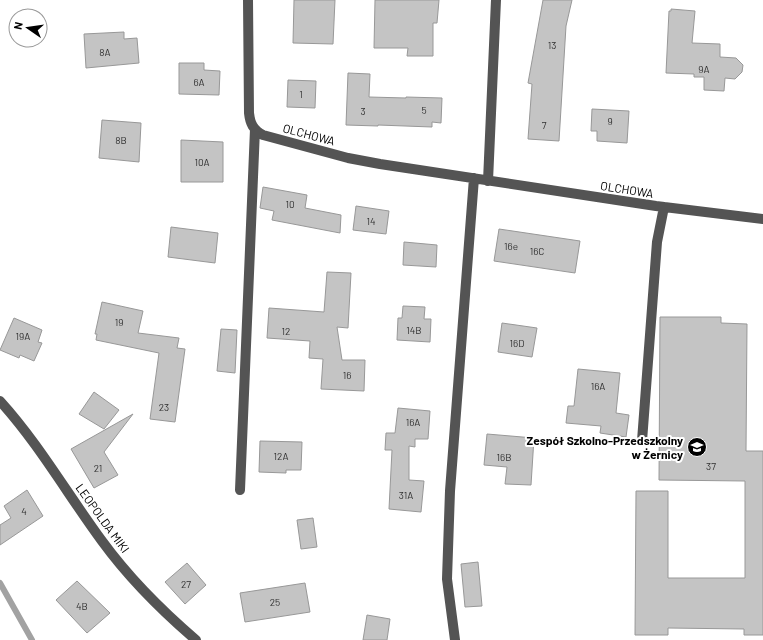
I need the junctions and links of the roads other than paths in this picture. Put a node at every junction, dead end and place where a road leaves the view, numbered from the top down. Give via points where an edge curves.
1 (248, 0) edge
2 (496, 0) edge
3 (255, 129) junction
4 (474, 178) junction
5 (488, 181) junction
6 (664, 207) junction
7 (763, 219) edge
8 (0, 401) edge
9 (642, 441) dead end
10 (240, 490) dead end
11 (196, 640) edge
12 (456, 640) edge

1 - 3 street via 249,113
2 - 5 street
3 - 4 street, OLCHOWA via 269,137 348,158
3 - 10 street
4 - 5 street, OLCHOWA
4 - 12 street via 450,491 447,579
5 - 6 street, OLCHOWA
6 - 7 street, OLCHOWA
6 - 9 street via 657,242
8 - 11 street, LEOPOLDA MIKI via 35,444 119,563 165,613

